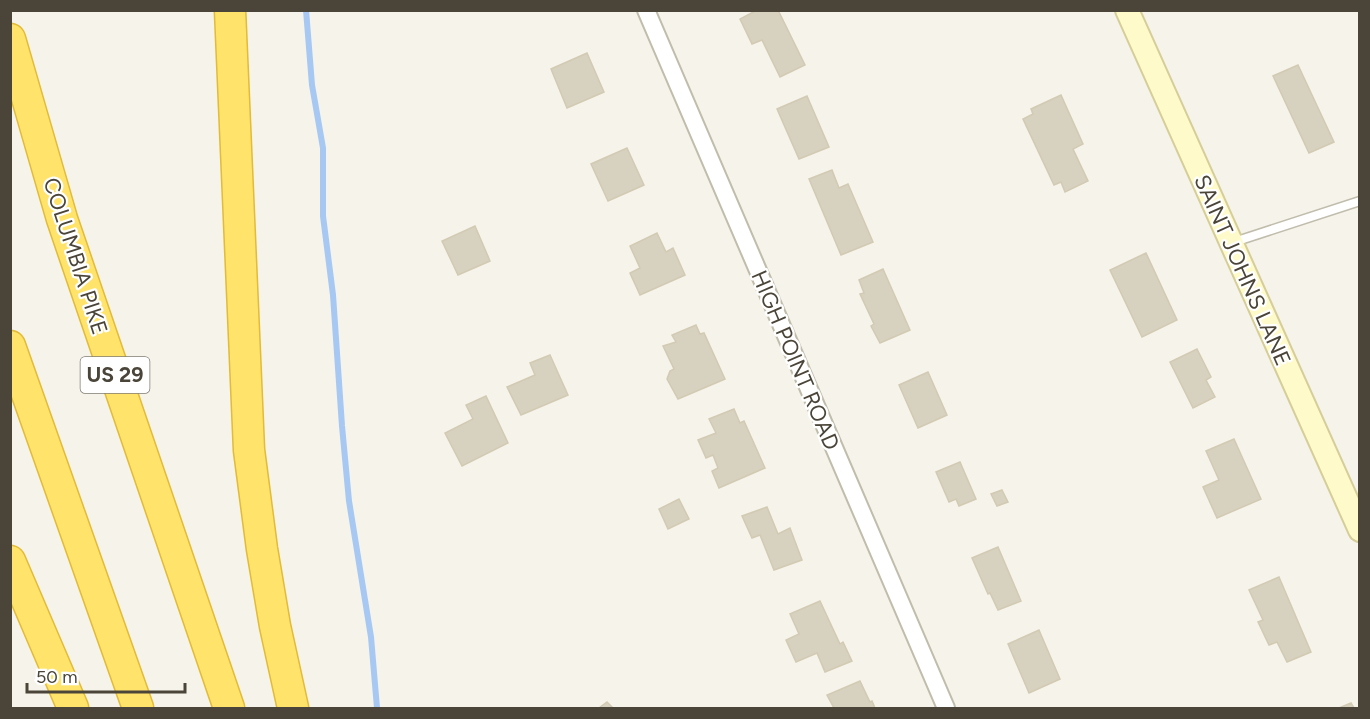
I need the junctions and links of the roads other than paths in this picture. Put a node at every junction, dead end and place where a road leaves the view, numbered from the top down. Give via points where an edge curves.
1 (230, 10) edge
2 (646, 10) edge
3 (1127, 10) edge
4 (10, 39) edge
5 (1359, 201) edge
6 (1231, 243) junction
7 (10, 346) edge
8 (1359, 530) edge
9 (10, 561) edge
10 (73, 708) edge
11 (138, 708) edge
12 (229, 708) edge
13 (293, 708) edge
14 (946, 708) edge

1 - 13 highway via 249,450 275,626
2 - 14 street, HIGH POINT ROAD
3 - 6 street, SAINT JOHNS LANE
4 - 12 highway, COLUMBIA PIKE / US 29 via 62,219
5 - 6 lane
6 - 8 street, SAINT JOHNS LANE
7 - 11 highway
9 - 10 highway

